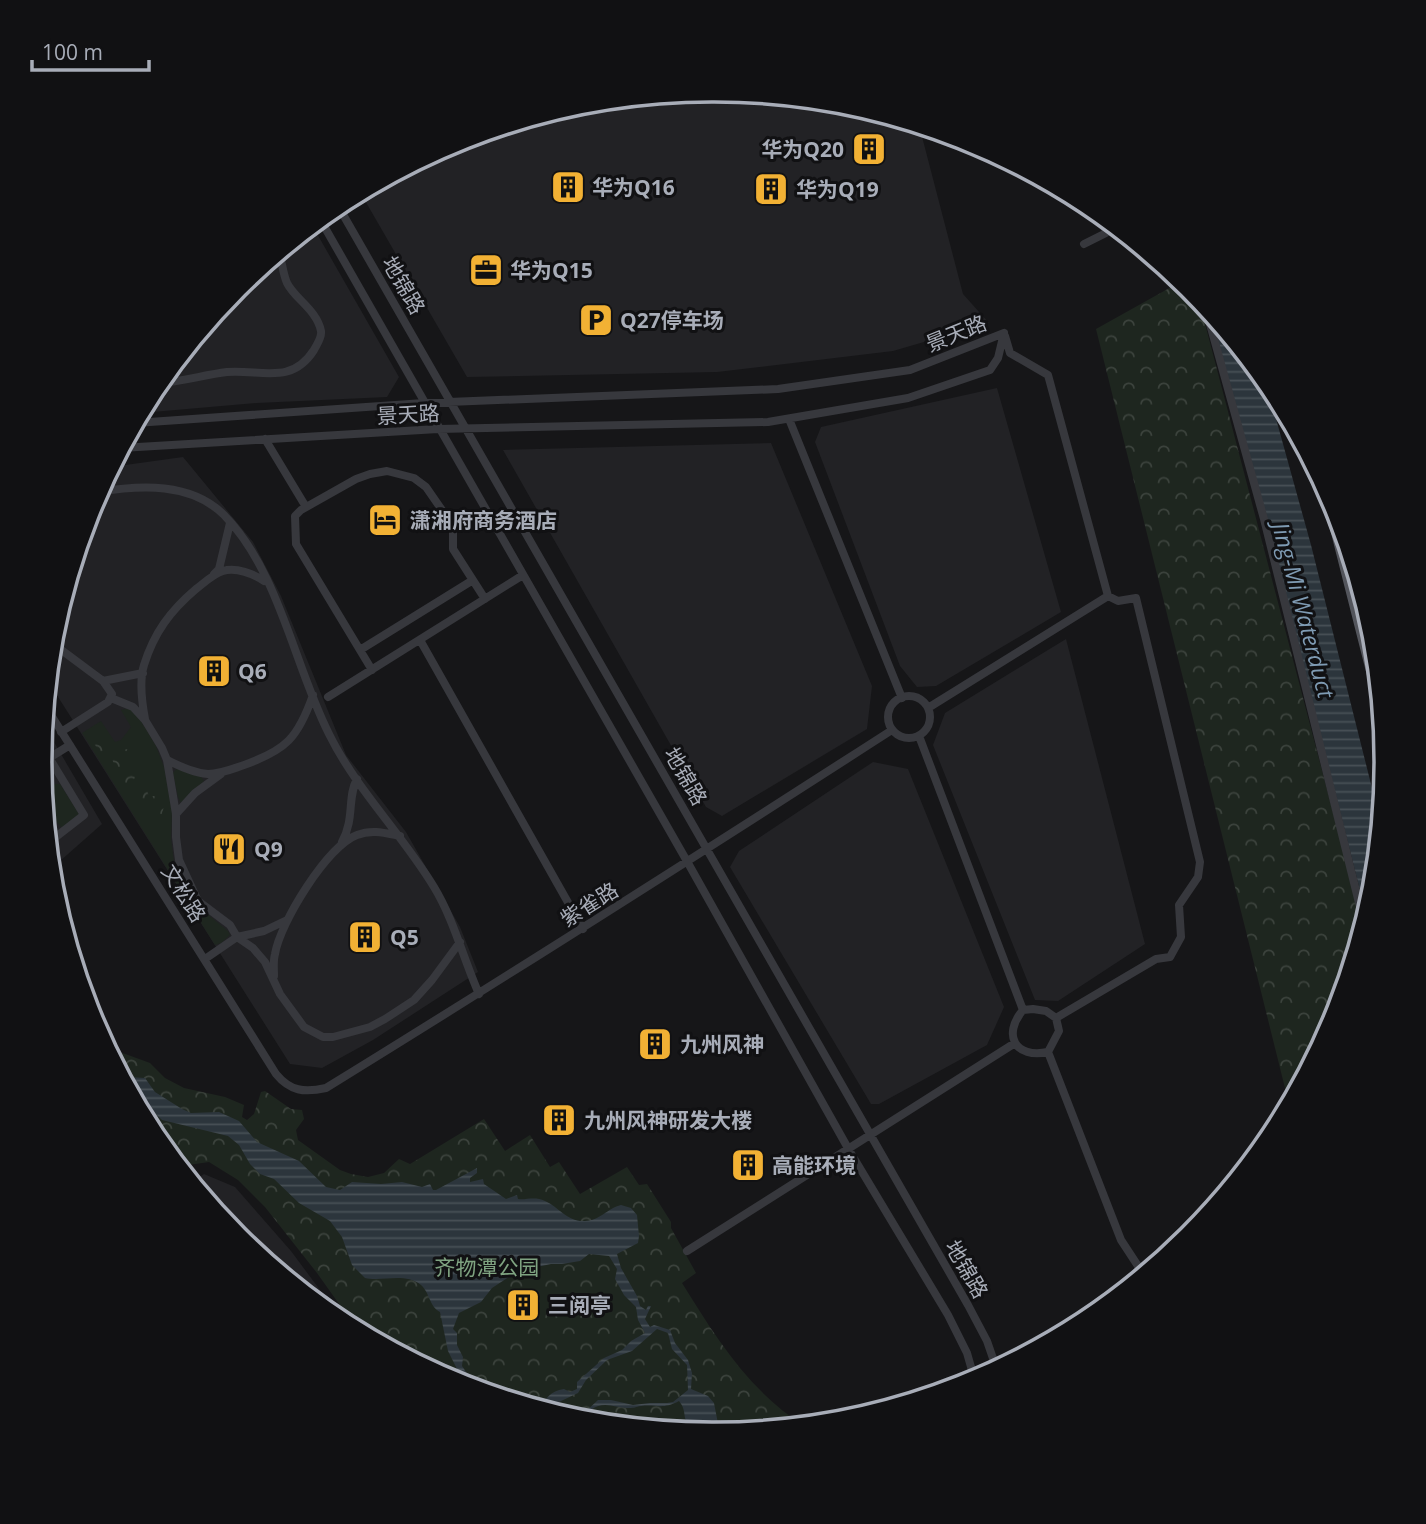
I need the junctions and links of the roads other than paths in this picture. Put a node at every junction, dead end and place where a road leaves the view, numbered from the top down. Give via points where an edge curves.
1 (343, 215) edge
2 (325, 228) edge
3 (1105, 231) edge
4 (1084, 244) dead end
5 (282, 262) edge
6 (1211, 329) edge
7 (1004, 333) junction
8 (173, 382) edge
9 (424, 403) junction
10 (452, 403) junction
11 (789, 419) junction
12 (147, 422) edge
13 (438, 429) junction
14 (467, 429) junction
15 (265, 439) junction
16 (132, 448) edge
17 (112, 491) edge
18 (306, 507) junction
19 (230, 523) junction
20 (523, 575) junction
21 (212, 576) junction
22 (473, 580) junction
23 (267, 583) junction
24 (1108, 596) junction
25 (485, 599) junction
26 (420, 640) junction
27 (360, 650) junction
28 (62, 651) edge
29 (372, 670) junction
30 (143, 673) junction
31 (103, 681) junction
32 (313, 695) junction
33 (328, 697) dead end
34 (111, 698) junction
35 (902, 698) junction
36 (928, 708) junction
37 (54, 720) edge
38 (145, 720) junction
39 (892, 730) junction
40 (61, 732) junction
41 (919, 736) junction
42 (70, 745) junction
43 (52, 756) edge
44 (167, 760) junction
45 (52, 763) edge
46 (222, 773) junction
47 (357, 779) junction
48 (176, 814) junction
49 (400, 836) junction
50 (57, 837) edge
51 (339, 847) junction
52 (708, 850) junction
53 (688, 863) junction
54 (1359, 901) edge
55 (287, 920) junction
56 (583, 929) junction
57 (237, 937) junction
58 (460, 942) junction
59 (205, 959) junction
60 (274, 978) junction
61 (479, 994) junction
62 (1023, 1010) junction
63 (1056, 1018) junction
64 (1015, 1044) junction
65 (1048, 1052) junction
66 (298, 1090) joint
67 (870, 1136) junction
68 (849, 1150) junction
69 (687, 1251) dead end
70 (1139, 1267) edge
71 (993, 1360) edge
72 (972, 1369) edge

1 - 10 street, 地锦路
2 - 9 street, 地锦路
3 - 4 street
5 - 8 street via 288,285 305,302 321,332 307,361 274,375 228,372
6 - 54 street via 1264,519
7 - 10 street, 景天路 via 909,370 816,385 750,392
7 - 11 street, 景天路 via 990,370 908,398
7 - 24 street via 1010,353 1048,375
9 - 10 street, 景天路
9 - 12 street, 景天路
9 - 13 street, 地锦路
10 - 14 street, 地锦路
11 - 14 street, 景天路
11 - 35 street
13 - 14 street, 景天路
13 - 15 street, 景天路
13 - 20 street, 地锦路
14 - 52 street, 地锦路
15 - 16 street, 景天路
15 - 18 street
17 - 19 street via 144,487 181,491 208,503
18 - 22 street via 370,474 387,471 414,478 444,513 453,531 453,549
18 - 27 street via 295,516 296,544
19 - 21 street via 219,569
19 - 23 street
20 - 25 street
20 - 53 street, 地锦路
21 - 23 street via 235,570
21 - 30 street via 163,622
22 - 25 street
22 - 27 street
23 - 32 street
24 - 36 street
24 - 63 street via 1118,601 1136,598 1200,862 1198,877 1179,905 1181,937 1170,957 1156,959
25 - 26 street
26 - 29 street
26 - 56 street
27 - 29 street
28 - 31 street
29 - 33 street
30 - 31 street
30 - 38 street
31 - 34 street
32 - 46 street via 297,731 279,751
32 - 47 street via 328,733
34 - 38 street via 133,707
34 - 40 street
35 - 36 street via 920,699
35 - 39 street via 889,712
36 - 41 street via 930,721
37 - 40 street, 文松路
38 - 44 street
39 - 41 street via 904,738
39 - 52 street, 紫雀路
40 - 42 street, 文松路
41 - 62 street
42 - 43 street
42 - 59 street, 文松路
44 - 46 street via 200,772
44 - 48 street
45 - 50 street via 84,815
46 - 48 street
47 - 49 street
47 - 51 street via 351,789 348,832
48 - 57 street via 179,860 192,890
49 - 51 street via 369,832
49 - 58 street via 435,888
51 - 55 street
52 - 53 street, 紫雀路
52 - 67 street, 地锦路
53 - 56 street, 紫雀路
53 - 68 street, 地锦路
55 - 57 street
55 - 60 street via 274,955
56 - 61 street, 紫雀路
57 - 59 street
57 - 60 street via 259,955
58 - 60 street via 432,980 401,1010 370,1027 333,1037 304,1027
58 - 61 street
59 - 66 street, 文松路 via 276,1074
61 - 66 street, 紫雀路 via 326,1088
62 - 63 street via 1046,1011
62 - 64 street via 1012,1032
63 - 65 street via 1059,1031
64 - 65 street via 1034,1055
64 - 67 street
65 - 70 street via 1121,1240
67 - 68 street
67 - 71 street, 地锦路 via 968,1305
68 - 69 street
68 - 72 street, 地锦路 via 955,1327

